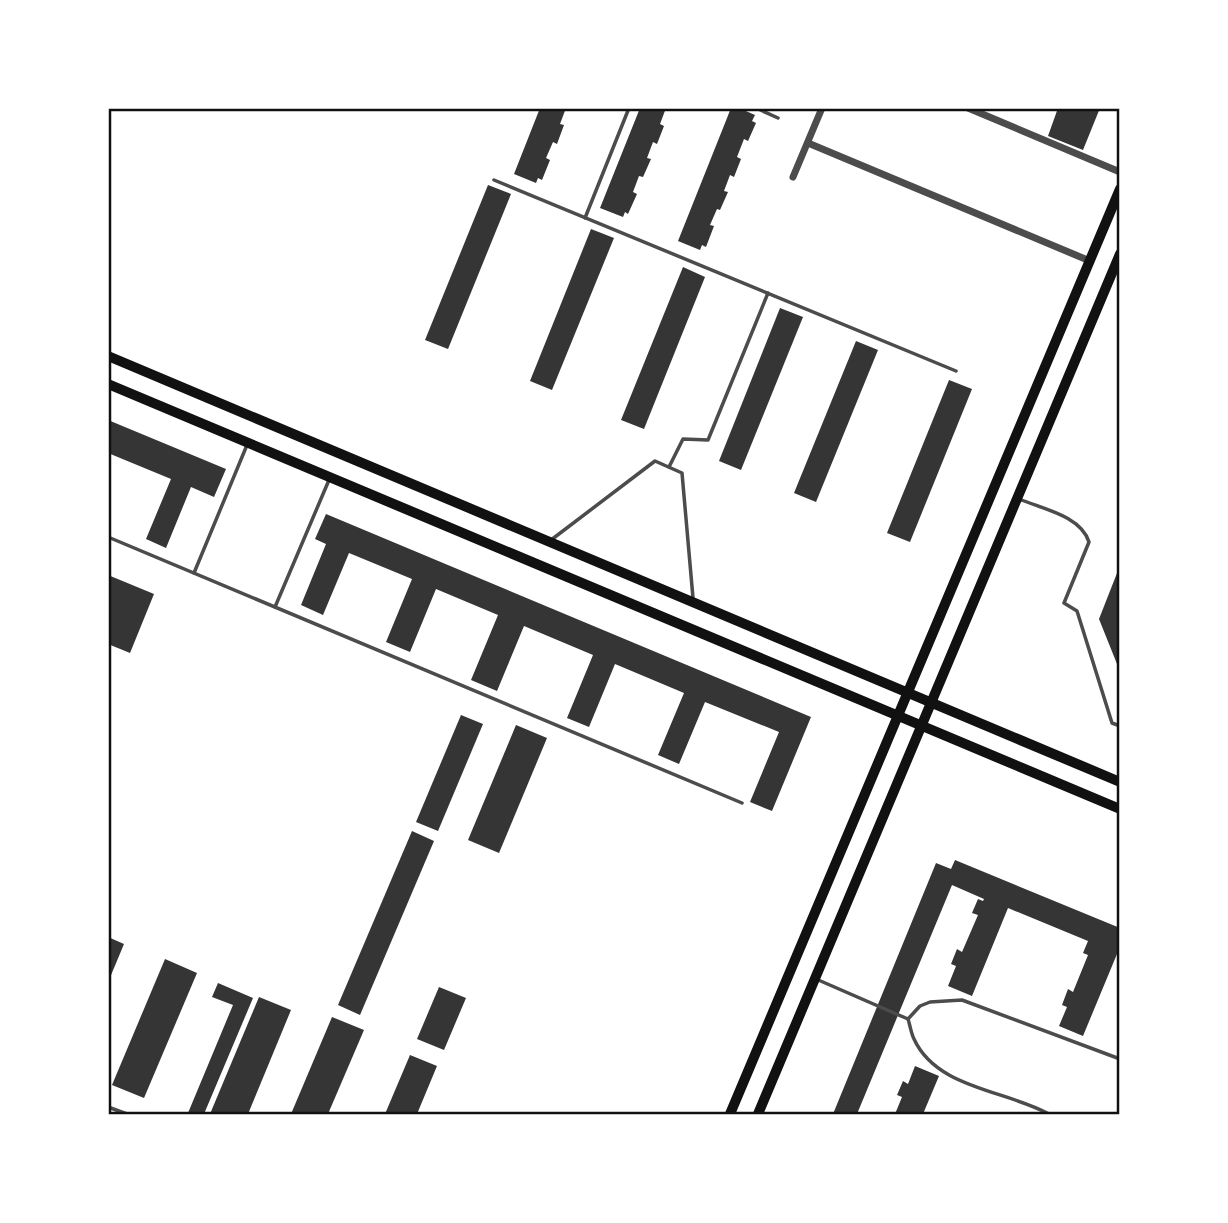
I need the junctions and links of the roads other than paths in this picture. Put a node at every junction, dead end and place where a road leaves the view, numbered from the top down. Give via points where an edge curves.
1 (629, 108) edge
2 (756, 108) edge
3 (822, 108) edge
4 (968, 108) edge
5 (778, 118) dead end
6 (808, 143) junction
7 (1119, 172) edge
8 (793, 177) dead end
9 (494, 180) dead end
10 (1119, 189) edge
11 (585, 218) junction
12 (1119, 254) edge
13 (1090, 261) junction
14 (768, 293) junction
15 (108, 356) edge
16 (956, 371) dead end
17 (108, 384) edge
18 (248, 442) junction
19 (669, 467) junction
20 (330, 477) junction
21 (1017, 498) junction
22 (108, 537) edge
23 (549, 541) junction
24 (194, 573) junction
25 (694, 603) junction
26 (275, 607) junction
27 (908, 692) junction
28 (931, 702) junction
29 (898, 716) junction
30 (924, 720) junction
31 (1119, 726) edge
32 (1119, 782) edge
33 (742, 803) dead end
34 (1119, 809) edge
35 (815, 978) junction
36 (908, 1019) junction
37 (1119, 1059) edge
38 (108, 1107) edge
39 (127, 1115) edge
40 (730, 1115) edge
41 (758, 1115) edge
42 (1049, 1115) edge

1 - 11 lane
2 - 5 lane
3 - 6 street
4 - 7 street
6 - 8 street
6 - 13 street
9 - 11 lane
10 - 13 main road
11 - 14 lane
12 - 21 main road
13 - 27 main road
14 - 16 lane
14 - 19 lane via 708,440 682,439
15 - 23 main road
17 - 18 main road
18 - 20 main road
18 - 24 lane
19 - 23 lane via 655,461
19 - 25 lane via 682,473
20 - 26 lane
20 - 29 main road
21 - 28 main road
21 - 31 lane via 1078,524 1086,534 1089,542 1064,603 1077,611 1112,723
22 - 24 lane
23 - 25 main road
24 - 26 lane
25 - 27 main road
26 - 33 lane
27 - 28 main road
27 - 29 main road
28 - 30 main road
28 - 32 main road
29 - 30 main road
29 - 40 main road
30 - 34 main road
30 - 35 main road
35 - 36 lane
35 - 41 main road
36 - 37 lane via 930,1002 962,1000
36 - 42 lane via 915,1041 948,1075
38 - 39 lane

